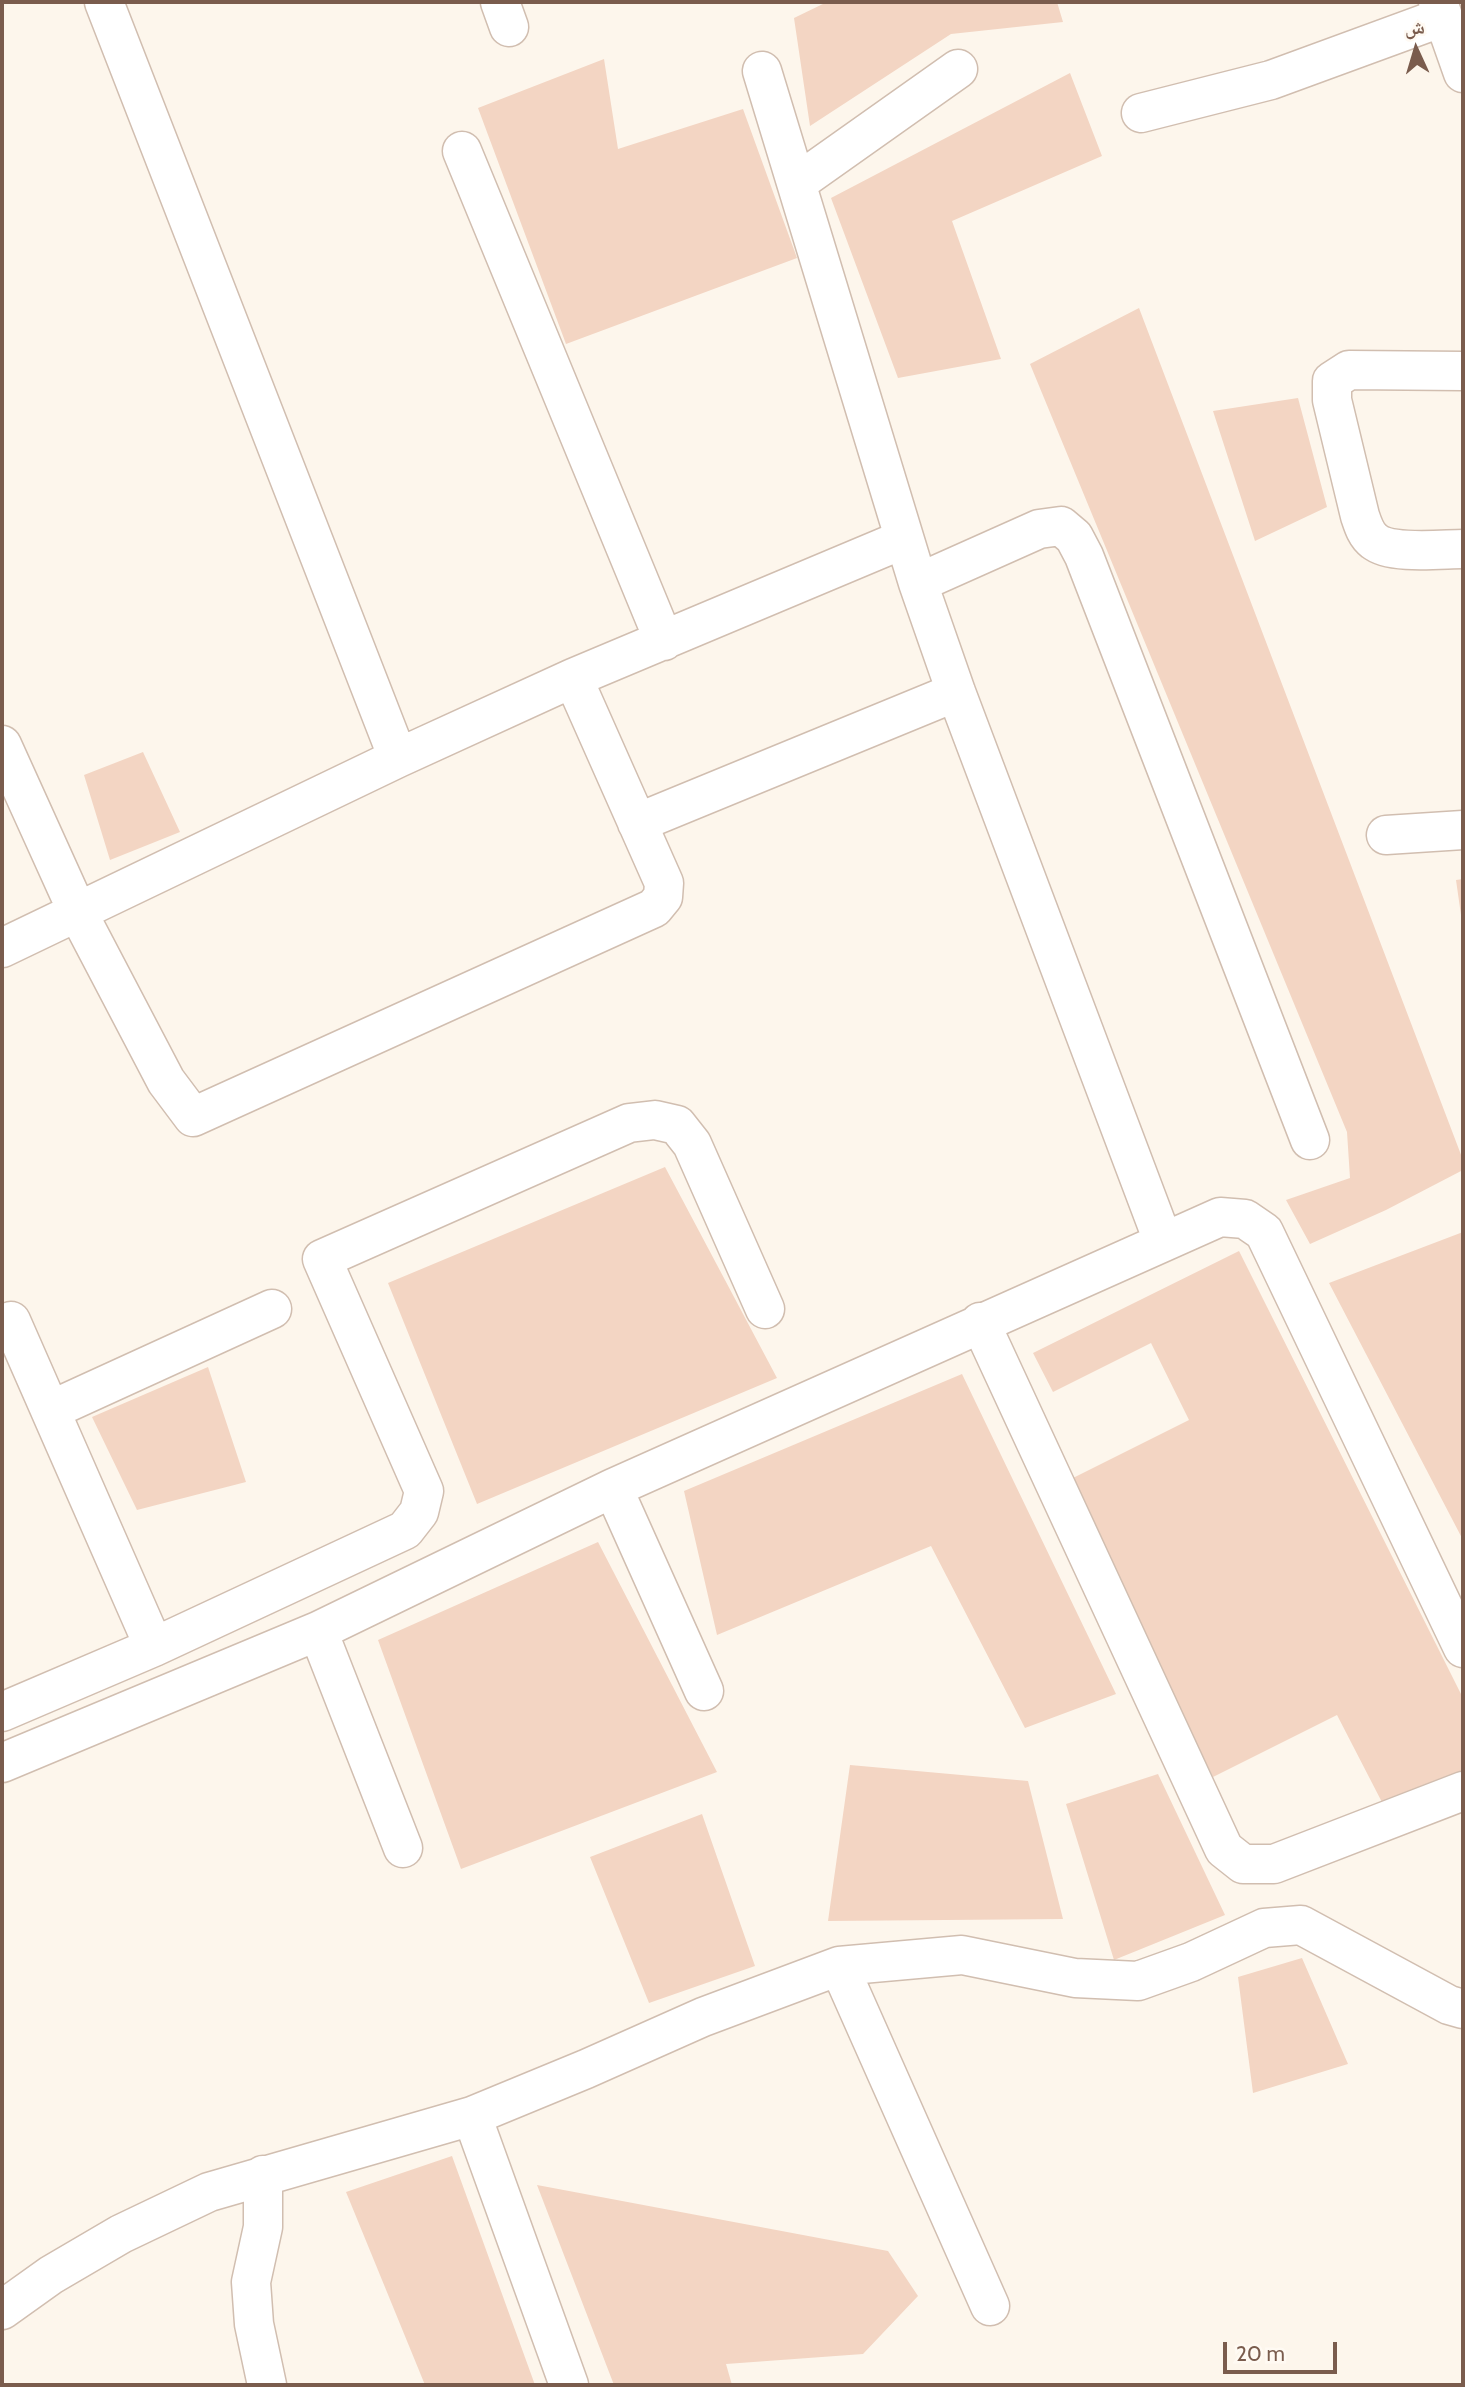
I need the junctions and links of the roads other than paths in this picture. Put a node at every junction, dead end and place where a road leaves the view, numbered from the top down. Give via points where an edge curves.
1 (104, 2) edge
2 (1441, 10) edge
3 (958, 69) dead end
4 (762, 71) dead end
5 (1463, 73) edge
6 (1140, 113) dead end
7 (462, 151) dead end
8 (797, 183) junction
9 (1463, 371) edge
10 (904, 539) junction
11 (1463, 549) edge
12 (918, 583) junction
13 (664, 640) junction
14 (573, 678) junction
15 (956, 692) junction
16 (2, 745) edge
17 (398, 758) junction
18 (637, 822) junction
19 (1463, 831) edge
20 (1386, 835) dead end
21 (78, 913) junction
22 (2, 948) edge
23 (1310, 1140) dead end
24 (1163, 1241) junction
25 (272, 1309) dead end
26 (765, 1309) dead end
27 (11, 1321) dead end
28 (980, 1322) junction
29 (51, 1410) junction
30 (613, 1488) junction
31 (318, 1631) junction
32 (154, 1647) junction
33 (1463, 1648) edge
34 (704, 1691) dead end
35 (2, 1712) edge
36 (2, 1763) edge
37 (1463, 1791) edge
38 (403, 1848) dead end
39 (839, 1966) junction
40 (1463, 2009) edge
41 (472, 2116) junction
42 (263, 2175) junction
43 (990, 2306) dead end
44 (2, 2310) edge
45 (267, 2385) edge
46 (569, 2385) edge

1 - 17 street
2 - 5 street
2 - 6 street via 1272,80
3 - 8 street
4 - 8 street
7 - 13 street
8 - 10 street
9 - 11 street via 1349,370 1332,381 1332,400 1360,516 1375,542 1395,548
10 - 12 street
10 - 13 street
12 - 15 street
12 - 23 street via 1039,529 1061,526 1074,537
13 - 14 street
14 - 17 street
14 - 18 street
15 - 18 street
15 - 24 street
16 - 21 street
17 - 21 street
18 - 21 street via 664,883 663,897 654,908 193,1117 166,1081
19 - 20 street
21 - 22 street
24 - 28 street
24 - 33 street via 1220,1217 1245,1219 1265,1232
25 - 29 street
26 - 32 street via 692,1144 677,1125 655,1120 629,1123 322,1259 424,1491 419,1512 405,1530
27 - 29 street
28 - 30 street
28 - 37 street via 1224,1849 1243,1864 1274,1864
29 - 32 street
30 - 31 street
30 - 34 street
31 - 36 street
31 - 38 street
32 - 35 street
39 - 40 street via 962,1955 1075,1978 1138,1981 1264,1928 1301,1925
39 - 41 street via 702,2017
39 - 43 street
41 - 42 street
41 - 46 street
42 - 44 street via 209,2192 121,2234
42 - 45 street via 263,2227 251,2282

